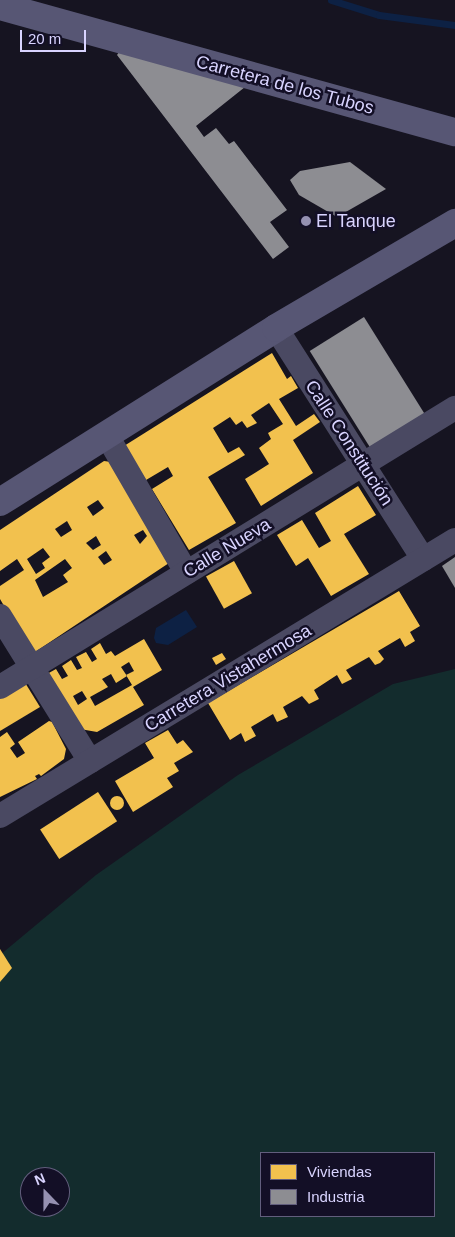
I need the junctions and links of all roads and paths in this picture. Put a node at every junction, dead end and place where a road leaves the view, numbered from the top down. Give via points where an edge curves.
1 (14, 6) edge
2 (455, 132) edge
3 (455, 223) edge
4 (276, 328) junction
5 (455, 408) edge
6 (106, 434) junction
7 (363, 465) junction
8 (0, 502) edge
9 (455, 540) edge
10 (423, 559) junction
11 (186, 572) junction
12 (0, 616) edge
13 (31, 666) junction
14 (0, 687) edge
15 (90, 761) junction
16 (0, 816) edge

1 - 2 main road, Carretera de los Tubos
3 - 4 main road
4 - 6 main road
4 - 7 street, Calle Constitución
5 - 7 street, Calle Nueva
6 - 8 main road
6 - 11 street
7 - 10 street, Calle Constitución
7 - 11 street, Calle Nueva
9 - 10 street, Carretera Vistahermosa
10 - 15 street, Carretera Vistahermosa
11 - 13 street, Calle Nueva
12 - 13 street
13 - 14 street, Calle Nueva
13 - 15 street
15 - 16 street, Carretera Vistahermosa

